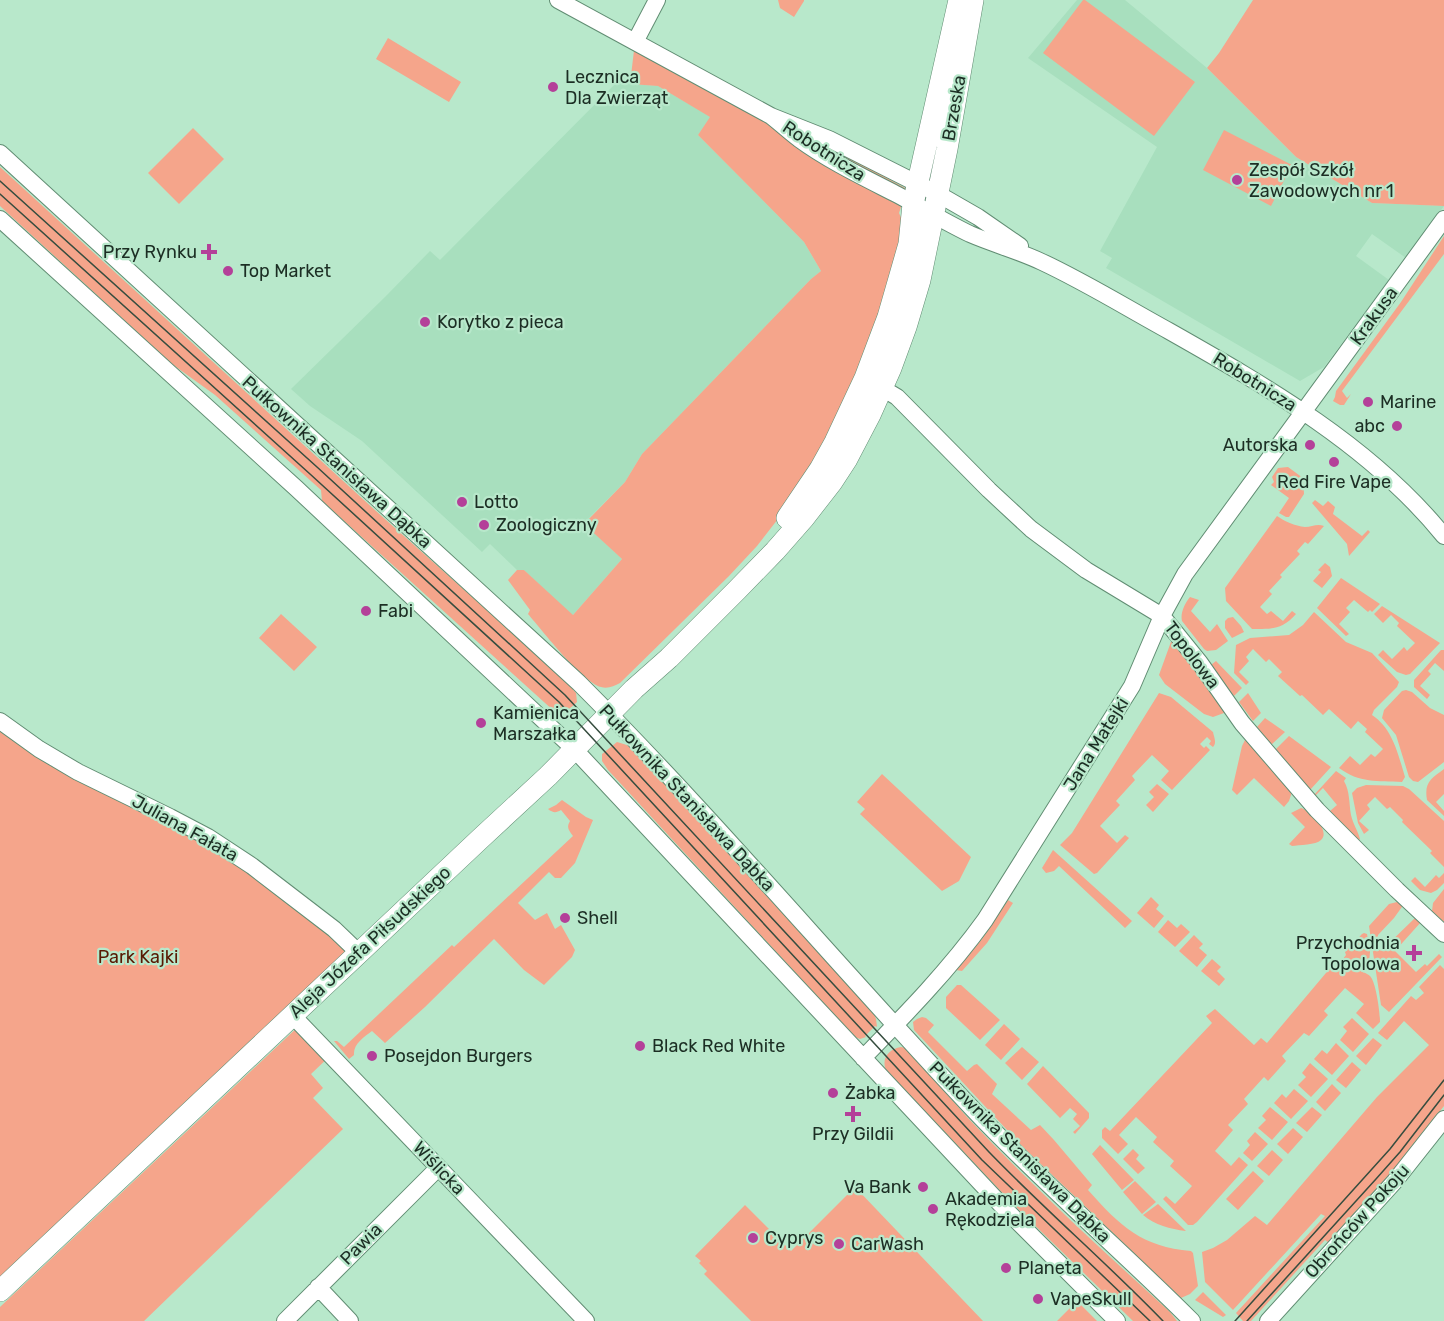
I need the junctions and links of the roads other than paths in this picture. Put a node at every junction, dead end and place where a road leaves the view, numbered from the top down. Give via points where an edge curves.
1 (558, 0) edge
2 (657, 0) edge
3 (959, 0) edge
4 (973, 0) edge
5 (635, 42) junction
6 (0, 153) edge
7 (915, 194) junction
8 (936, 205) junction
9 (0, 219) edge
10 (1444, 219) edge
11 (882, 388) junction
12 (1304, 412) junction
13 (1444, 536) edge
14 (737, 590) junction
15 (1162, 616) junction
16 (610, 714) junction
17 (0, 721) edge
18 (575, 750) junction
19 (1444, 934) edge
20 (358, 953) junction
21 (292, 1016) junction
22 (896, 1025) junction
23 (863, 1058) junction
24 (1444, 1119) edge
25 (438, 1168) junction
26 (318, 1287) junction
27 (0, 1291) edge
28 (285, 1321) edge
29 (350, 1321) edge
30 (586, 1321) edge
31 (1117, 1321) edge
32 (1192, 1321) edge
33 (1268, 1321) edge

1 - 5 street, Robotnicza
2 - 5 street
3 - 7 main road, Brzeska
4 - 8 main road, Brzeska
5 - 7 street, Robotnicza via 771,116 829,139
6 - 16 street, Pułkownika Stanisława Dąbka
7 - 8 street, Robotnicza
7 - 14 main road, Aleja Józefa Piłsudskiego via 909,244 895,295 848,415 814,478
8 - 11 main road, Aleja Józefa Piłsudskiego via 920,280
8 - 12 street, Robotnicza via 978,217 1041,261 1233,367
9 - 18 street via 296,488
10 - 12 street, Krakusa
11 - 14 main road, Aleja Józefa Piłsudskiego via 832,482
11 - 15 street, Topolowa via 897,397 1030,529 1086,570
12 - 13 street, Robotnicza via 1386,475
12 - 15 street, Jana Matejki via 1185,574
14 - 16 main road, Aleja Józefa Piłsudskiego
15 - 19 street, Topolowa via 1242,723 1317,810
15 - 22 street, Jana Matejki via 1132,686 985,920
16 - 18 main road, Aleja Józefa Piłsudskiego
16 - 22 street, Pułkownika Stanisława Dąbka
17 - 20 street, Juliana Fałata via 78,772 208,837 334,929
18 - 20 main road, Aleja Józefa Piłsudskiego
18 - 23 street
20 - 21 main road, Aleja Józefa Piłsudskiego
21 - 25 street, Wiślicka
21 - 27 main road, Aleja Józefa Piłsudskiego
22 - 23 street, Jana Matejki
22 - 32 street, Pułkownika Stanisława Dąbka via 1034,1170
23 - 31 street
24 - 33 street, Obrońców Pokoju via 1395,1181
25 - 26 street, Pawia
25 - 30 street, Wiślicka
26 - 28 street, Pawia
26 - 29 street

